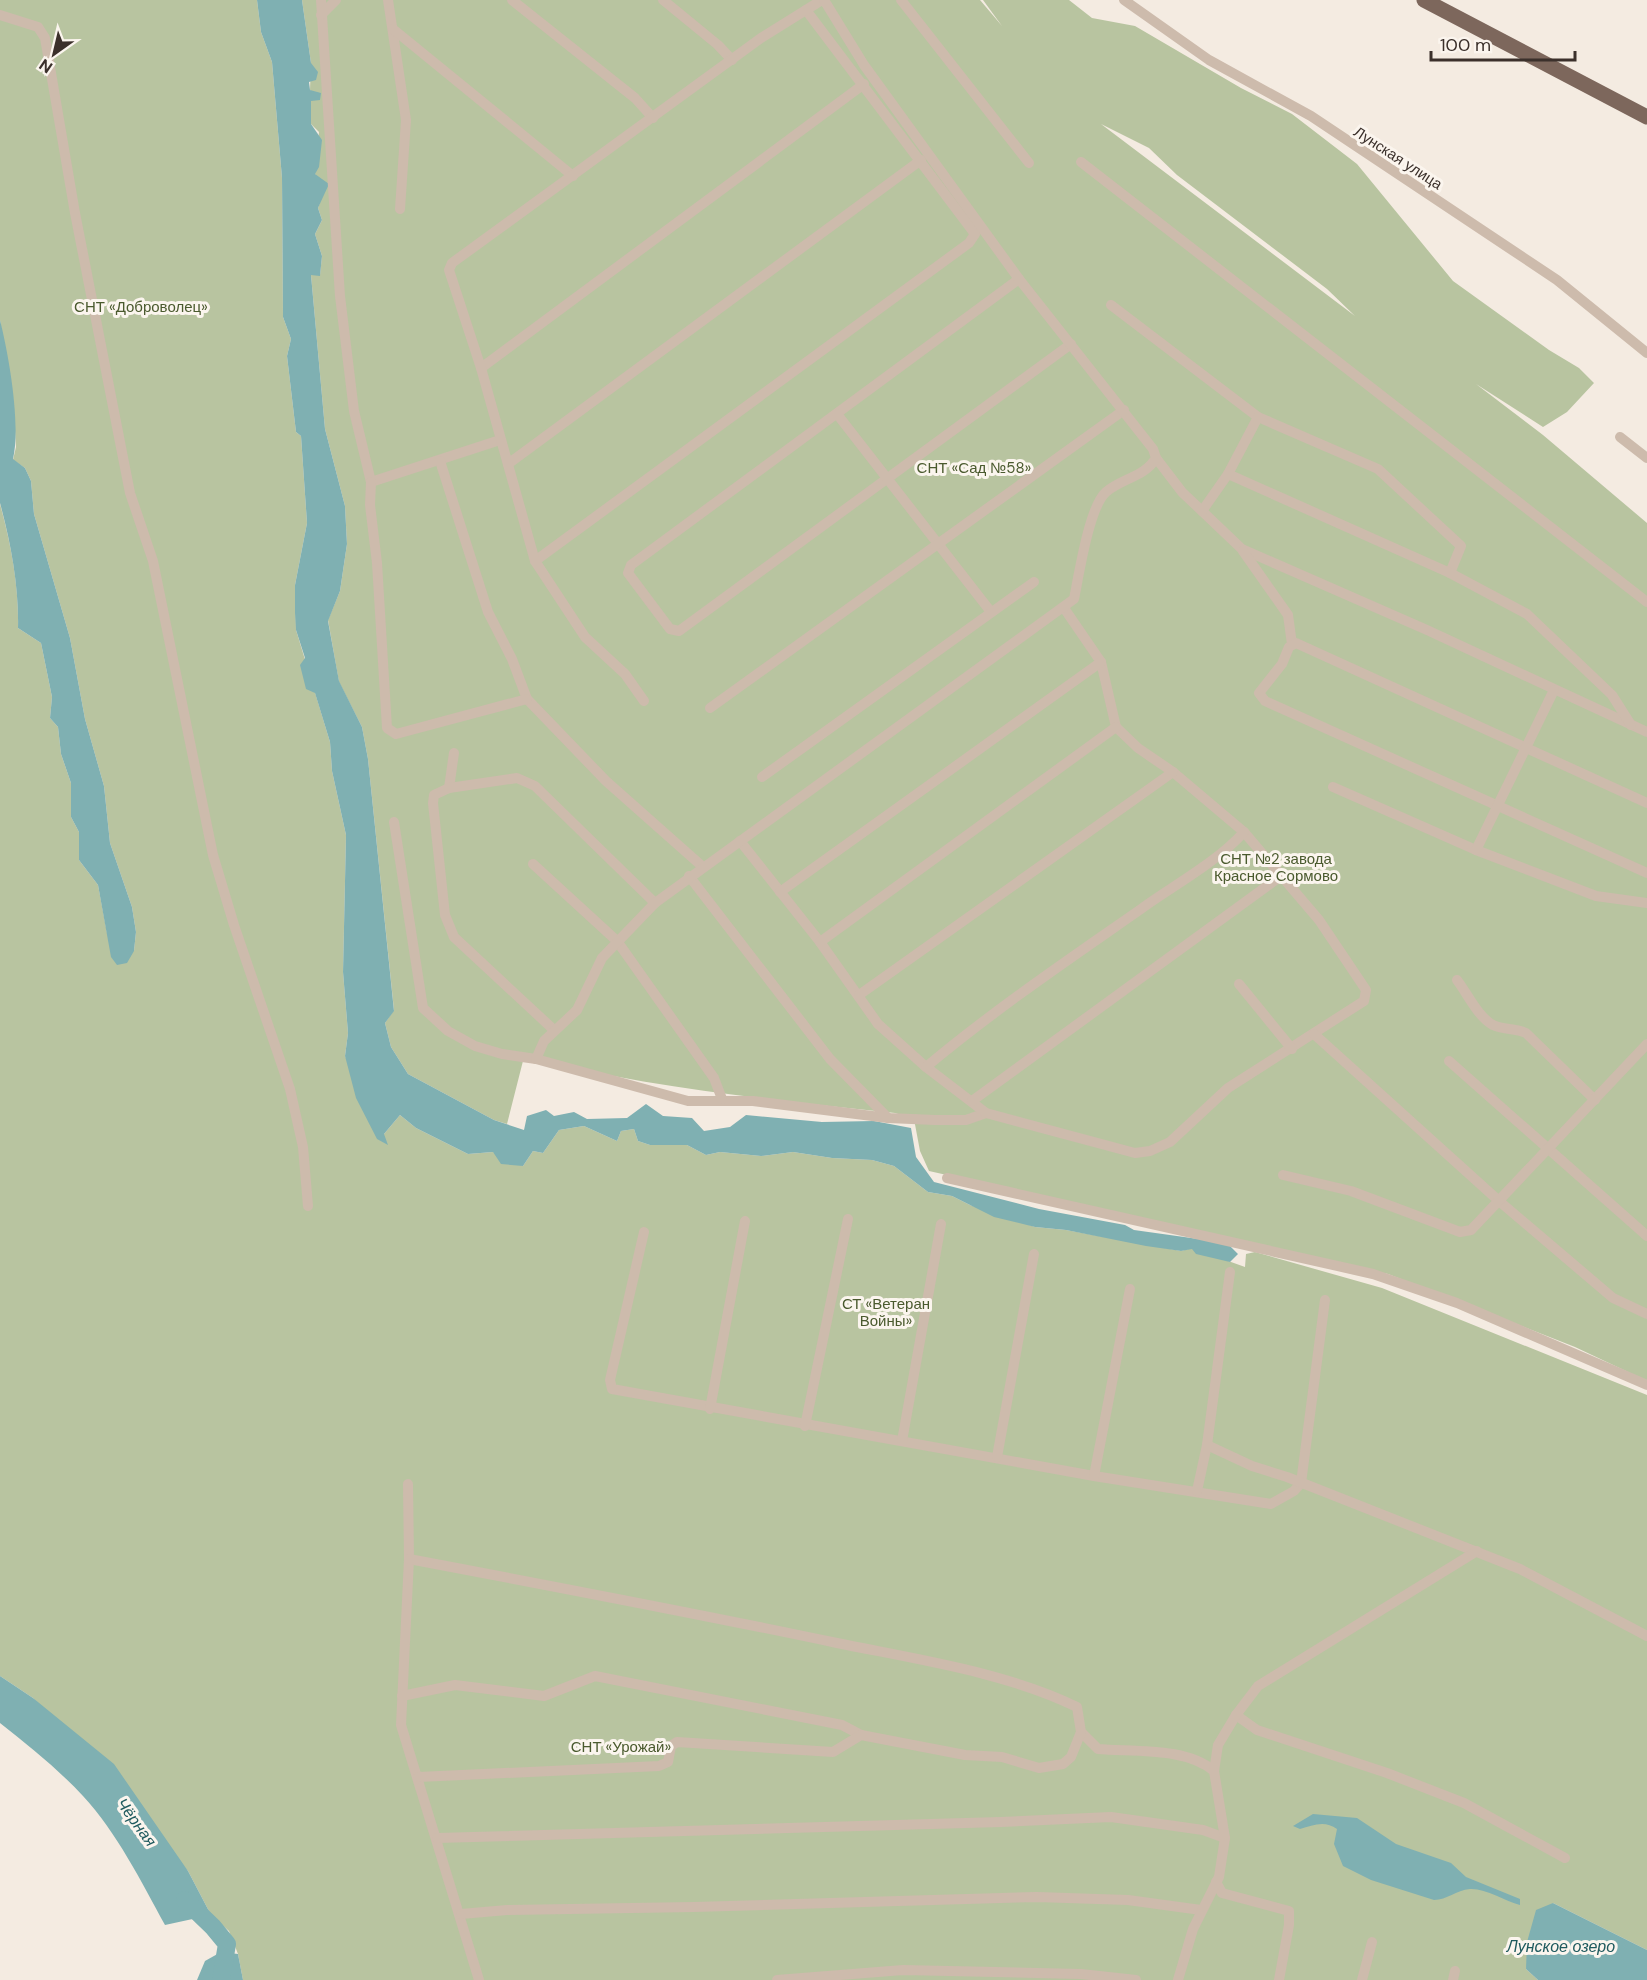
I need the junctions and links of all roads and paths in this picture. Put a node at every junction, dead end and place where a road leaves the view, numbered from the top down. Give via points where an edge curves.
1 (321, 0) edge
2 (336, 0) edge
3 (388, 0) edge
4 (512, 0) edge
5 (663, 0) edge
6 (901, 0) edge
7 (1124, 0) edge
8 (1424, 0) edge
9 (816, 3) edge
10 (0, 15) edge
11 (321, 15) junction
12 (393, 29) junction
13 (732, 60) junction
14 (864, 84) junction
15 (652, 117) junction
16 (1647, 117) edge
17 (921, 160) junction
18 (1082, 162) dead end
19 (1029, 163) dead end
20 (573, 176) junction
21 (400, 209) dead end
22 (1020, 279) junction
23 (1111, 305) dead end
24 (1071, 344) junction
25 (1647, 353) edge
26 (481, 368) junction
27 (1124, 410) junction
28 (837, 414) junction
29 (1258, 417) junction
30 (1620, 437) dead end
31 (500, 440) junction
32 (1156, 458) junction
33 (1647, 458) edge
34 (440, 461) junction
35 (508, 464) junction
36 (1228, 474) junction
37 (887, 478) junction
38 (371, 482) junction
39 (1202, 511) junction
40 (939, 545) junction
41 (1242, 549) junction
42 (535, 561) junction
43 (1450, 573) junction
44 (1034, 582) dead end
45 (1647, 602) edge
46 (1064, 609) junction
47 (991, 612) junction
48 (1292, 644) junction
49 (1101, 662) junction
50 (1554, 690) junction
51 (526, 699) junction
52 (644, 701) dead end
53 (710, 708) dead end
54 (1631, 725) junction
55 (1116, 727) junction
56 (1647, 732) edge
57 (1528, 748) junction
58 (454, 753) dead end
59 (1173, 772) junction
60 (762, 777) dead end
61 (1333, 787) dead end
62 (449, 788) junction
63 (1647, 803) edge
64 (1498, 807) junction
65 (394, 822) dead end
66 (1244, 832) junction
67 (740, 841) junction
68 (1476, 850) junction
69 (533, 864) dead end
70 (703, 867) junction
71 (1647, 873) edge
72 (689, 876) junction
73 (1281, 876) junction
74 (780, 892) junction
75 (654, 903) junction
76 (1647, 903) edge
77 (617, 941) junction
78 (820, 942) junction
79 (1457, 980) dead end
80 (1239, 984) dead end
81 (859, 995) junction
82 (554, 1030) junction
83 (1314, 1035) junction
84 (1647, 1044) edge
85 (1292, 1049) junction
86 (536, 1059) junction
87 (1449, 1061) dead end
88 (926, 1067) junction
89 (722, 1099) junction
90 (1595, 1100) junction
91 (972, 1101) junction
92 (986, 1113) junction
93 (888, 1118) junction
94 (1547, 1149) junction
95 (1283, 1175) dead end
96 (947, 1178) dead end
97 (1499, 1201) junction
98 (308, 1206) dead end
99 (848, 1219) dead end
100 (745, 1221) dead end
101 (941, 1224) dead end
102 (644, 1232) dead end
103 (1647, 1236) edge
104 (1034, 1254) dead end
105 (1230, 1272) dead end
106 (1130, 1289) dead end
107 (1325, 1300) dead end
108 (1647, 1314) edge
109 (1647, 1385) edge
110 (710, 1408) junction
111 (805, 1426) junction
112 (902, 1441) junction
113 (1207, 1445) junction
114 (997, 1458) junction
115 (1094, 1476) junction
116 (1301, 1483) junction
117 (408, 1484) dead end
118 (1197, 1491) junction
119 (1477, 1551) junction
120 (409, 1559) junction
121 (1647, 1636) edge
122 (402, 1696) junction
123 (1236, 1715) junction
124 (1081, 1732) junction
125 (861, 1735) junction
126 (1214, 1771) junction
127 (418, 1777) junction
128 (437, 1838) junction
129 (1225, 1838) junction
130 (1565, 1858) dead end
131 (1216, 1882) junction
132 (1201, 1910) junction
133 (461, 1914) junction
134 (1372, 1942) dead end
135 (479, 1980) edge
136 (777, 1980) edge
137 (1136, 1980) edge
138 (1178, 1980) edge
139 (1279, 1980) edge
140 (1362, 1980) edge

1 - 11 street
2 - 11 street
3 - 12 street
4 - 15 street via 635,98
5 - 13 street
6 - 19 street
7 - 25 street, Лунская улица via 1209,60 1311,116 1549,275
8 - 16 main road
9 - 13 street
9 - 14 street
9 - 22 street
10 - 98 street via 38,27 45,38 130,493 153,561 213,855 290,1089 303,1147
11 - 38 street via 340,296 354,411
12 - 20 street
12 - 21 street via 406,120
13 - 15 street
14 - 17 street
14 - 26 street
15 - 20 street
17 - 35 street
17 - 42 street via 974,230 969,243
18 - 45 street
20 - 26 street via 452,263 449,270
22 - 24 street
22 - 28 street
23 - 29 street
24 - 27 street
24 - 37 street
26 - 31 street
27 - 32 street
27 - 40 street
28 - 37 street
28 - 37 street via 631,565 628,573 670,629 680,631
29 - 36 street
29 - 43 street via 1378,468 1461,546
30 - 33 street
31 - 34 street
31 - 35 street
32 - 39 street
32 - 46 street via 1151,466 1105,492 1097,505 1074,599
34 - 38 street
34 - 51 street via 488,612 512,659
35 - 42 street
36 - 39 street
36 - 43 street
37 - 40 street
38 - 51 street via 387,728 396,734
39 - 41 street
40 - 47 street
40 - 53 street
41 - 48 street via 1288,615
41 - 50 street
42 - 52 street via 585,637 625,674
43 - 54 street via 1527,614 1612,695
44 - 47 street
46 - 49 street
46 - 67 street
47 - 60 street
48 - 57 street
48 - 64 street via 1276,673 1260,690 1260,698
49 - 55 street
49 - 74 street
50 - 54 street
50 - 57 street
51 - 70 street via 606,781
54 - 56 street
55 - 59 street
55 - 78 street
57 - 63 street
57 - 64 street
58 - 62 street
59 - 66 street
59 - 81 street
61 - 68 street
62 - 75 street via 517,778 535,786
62 - 82 street via 434,795 432,803 444,904 454,937
64 - 68 street
64 - 71 street
65 - 86 street via 423,1008 448,1031 475,1046
66 - 73 street
66 - 88 street via 976,1024
67 - 70 street
67 - 74 street
68 - 76 street via 1596,896
69 - 77 street
70 - 72 street
72 - 75 street
72 - 93 street via 830,1059
73 - 83 street via 1318,920 1366,990 1364,1001
73 - 91 street
74 - 78 street
75 - 77 street
77 - 82 street via 602,958 577,1010
77 - 89 street via 714,1078
78 - 81 street
79 - 90 street via 1494,1026 1526,1033
80 - 85 street
81 - 88 street via 878,1024
82 - 86 street
83 - 85 street
83 - 97 street
84 - 90 street
85 - 92 street via 1228,1088 1170,1142 1150,1151 1134,1153 1110,1148
86 - 89 street via 688,1101
87 - 94 street
88 - 91 street
89 - 93 street
90 - 94 street
91 - 92 street
92 - 93 street via 966,1120
94 - 97 street
94 - 103 street
95 - 97 street via 1351,1191 1460,1232 1471,1230
96 - 109 street via 1373,1274 1457,1303
97 - 108 street via 1613,1298
99 - 111 street
100 - 110 street
101 - 112 street
102 - 110 street via 610,1380 612,1389
104 - 114 street
105 - 113 street
106 - 115 street
107 - 116 street
110 - 111 street
111 - 112 street
112 - 114 street
113 - 116 street
113 - 118 street
114 - 115 street
115 - 118 street
116 - 118 street via 1272,1504
116 - 119 street
117 - 120 street
119 - 121 street via 1520,1569
119 - 123 street via 1258,1686
120 - 122 street
120 - 124 street via 941,1665 1056,1696 1077,1707
122 - 125 street via 454,1685 544,1696 595,1676 842,1725
122 - 127 street via 401,1725
123 - 126 street via 1218,1745
123 - 130 street via 1257,1730 1464,1803
124 - 125 street via 1071,1757 1063,1764 1039,1768 1002,1757 965,1755
124 - 126 street via 1098,1749 1192,1759 1202,1761
125 - 127 street via 833,1752 677,1742 671,1746 668,1762 659,1766
126 - 129 street
127 - 128 street
128 - 129 street via 1111,1817 1203,1830
128 - 133 street
129 - 131 street
131 - 132 street
131 - 139 street via 1222,1893 1289,1911
132 - 133 street via 1128,1900 1037,1897
132 - 138 street
133 - 135 street
134 - 140 street
136 - 137 street via 903,1970 1081,1974

